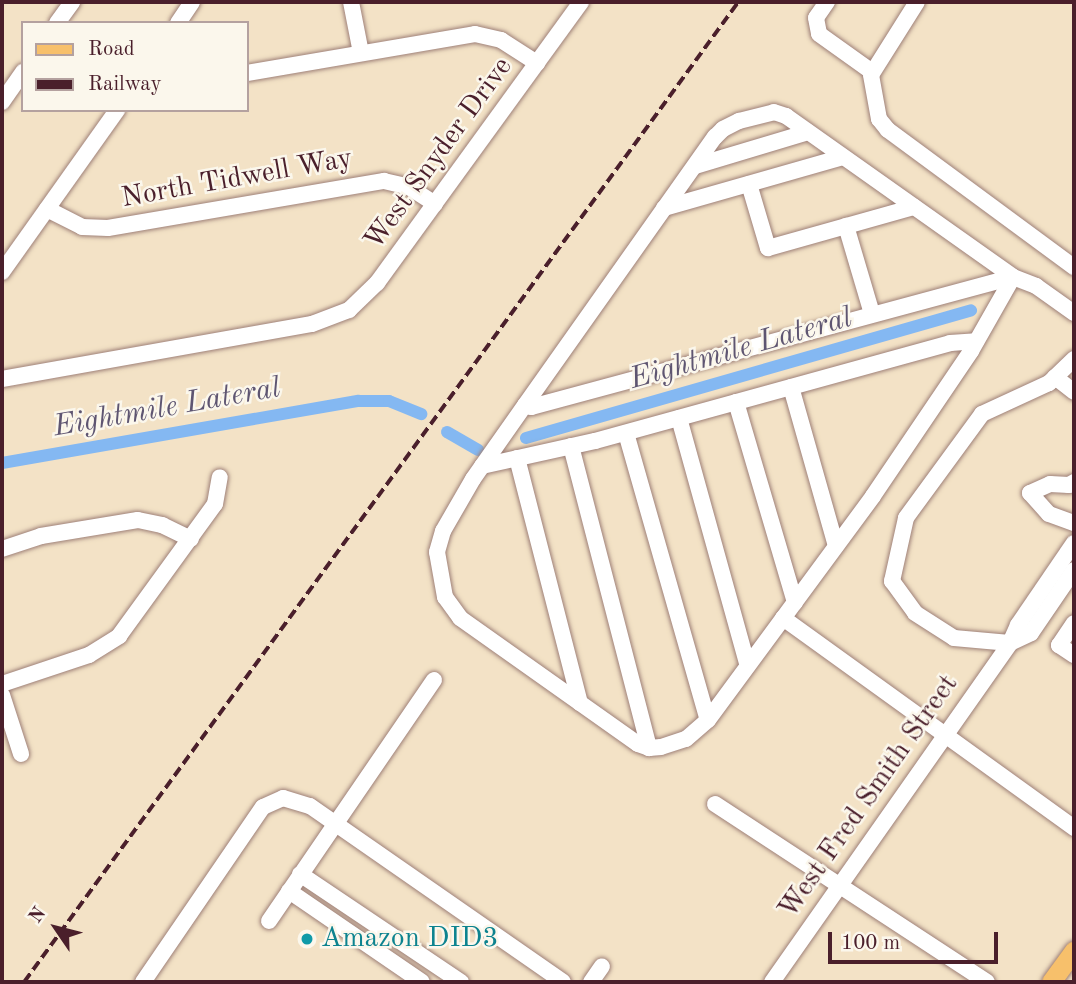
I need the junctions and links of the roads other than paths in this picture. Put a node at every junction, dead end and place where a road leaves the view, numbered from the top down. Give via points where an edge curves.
1 (72, 2) edge
2 (192, 2) edge
3 (351, 2) edge
4 (581, 2) edge
5 (827, 2) edge
6 (917, 2) edge
7 (58, 21) edge
8 (179, 21) edge
9 (360, 53) junction
10 (537, 63) junction
11 (872, 72) junction
12 (248, 74) edge
13 (21, 75) edge
14 (2, 102) edge
15 (116, 112) edge
16 (808, 132) junction
17 (844, 157) junction
18 (695, 166) junction
19 (749, 184) junction
20 (435, 204) junction
21 (914, 207) junction
22 (664, 208) junction
23 (47, 209) junction
24 (846, 226) junction
25 (1074, 267) edge
26 (2, 272) edge
27 (1013, 277) junction
28 (1074, 313) edge
29 (872, 314) junction
30 (976, 341) junction
31 (1074, 359) edge
32 (1055, 377) junction
33 (2, 379) edge
34 (792, 387) junction
35 (1074, 392) edge
36 (736, 402) junction
37 (525, 405) junction
38 (679, 418) junction
39 (626, 433) junction
40 (571, 446) junction
41 (517, 458) junction
42 (482, 466) junction
43 (220, 477) dead end
44 (1074, 482) edge
45 (1074, 523) edge
46 (191, 539) junction
47 (1074, 543) edge
48 (836, 546) junction
49 (2, 549) edge
50 (1074, 570) edge
51 (795, 602) junction
52 (783, 618) junction
53 (1074, 623) edge
54 (1010, 643) junction
55 (1074, 655) edge
56 (748, 666) junction
57 (434, 680) dead end
58 (2, 684) edge
59 (2, 695) edge
60 (580, 703) junction
61 (708, 720) junction
62 (945, 733) junction
63 (649, 748) junction
64 (21, 754) dead end
65 (715, 804) dead end
66 (335, 823) junction
67 (1074, 828) edge
68 (300, 874) junction
69 (840, 886) junction
70 (289, 891) junction
71 (270, 920) dead end
72 (1074, 950) edge
73 (602, 966) dead end
74 (143, 982) edge
75 (422, 982) edge
76 (461, 982) edge
77 (564, 982) edge
78 (591, 982) edge
79 (772, 982) edge
80 (986, 982) edge
81 (1051, 982) edge

1 - 7 street
2 - 8 street
3 - 9 street
4 - 10 street, West Snyder Drive
5 - 11 street via 816,18 819,34
6 - 11 street
9 - 10 street via 475,34 501,40
9 - 12 street
10 - 20 street, West Snyder Drive
11 - 25 street via 879,119 888,130
13 - 14 street
15 - 23 street
16 - 17 street
16 - 18 street
16 - 18 street via 780,113 739,121 723,129
17 - 19 street
17 - 21 street
18 - 22 street
19 - 22 street
19 - 24 street via 768,248
20 - 23 street, North Tidwell Way via 410,187 384,181 108,228 82,227
20 - 33 street, West Snyder Drive via 369,293 349,310 325,321
21 - 24 street
21 - 27 street
22 - 37 street
23 - 26 street
24 - 29 street
27 - 28 street via 1036,286
27 - 29 street
27 - 30 street
29 - 37 street
30 - 34 street via 950,343
30 - 48 street
31 - 32 street
32 - 35 street
32 - 54 street via 982,414 905,517 892,581 915,613 954,638
34 - 36 street
34 - 48 street
36 - 38 street
36 - 51 street
37 - 42 street
38 - 39 street
38 - 56 street
39 - 40 street
39 - 61 street
40 - 41 street
40 - 63 street
41 - 42 street
41 - 60 street
42 - 60 street via 443,531 437,552 445,597 460,618
43 - 46 street via 215,504
44 - 45 street via 1050,484 1030,493 1049,514
46 - 49 street via 163,525 138,520 41,536
46 - 58 street via 119,636 89,655
47 - 54 street
48 - 51 street
50 - 54 street via 1031,633
51 - 52 street
52 - 56 street
52 - 62 street
53 - 55 street via 1059,645
54 - 62 street, West Fred Smith Street
56 - 61 street
57 - 66 street
59 - 64 street
60 - 63 street
61 - 63 street via 686,739
62 - 67 street
62 - 69 street, West Fred Smith Street
65 - 69 street
66 - 68 street
66 - 74 street via 307,804 283,798 263,807
66 - 77 street
68 - 70 street
68 - 76 street
69 - 79 street, West Fred Smith Street
69 - 80 street
70 - 71 street
70 - 75 street
72 - 81 main road
73 - 78 street

